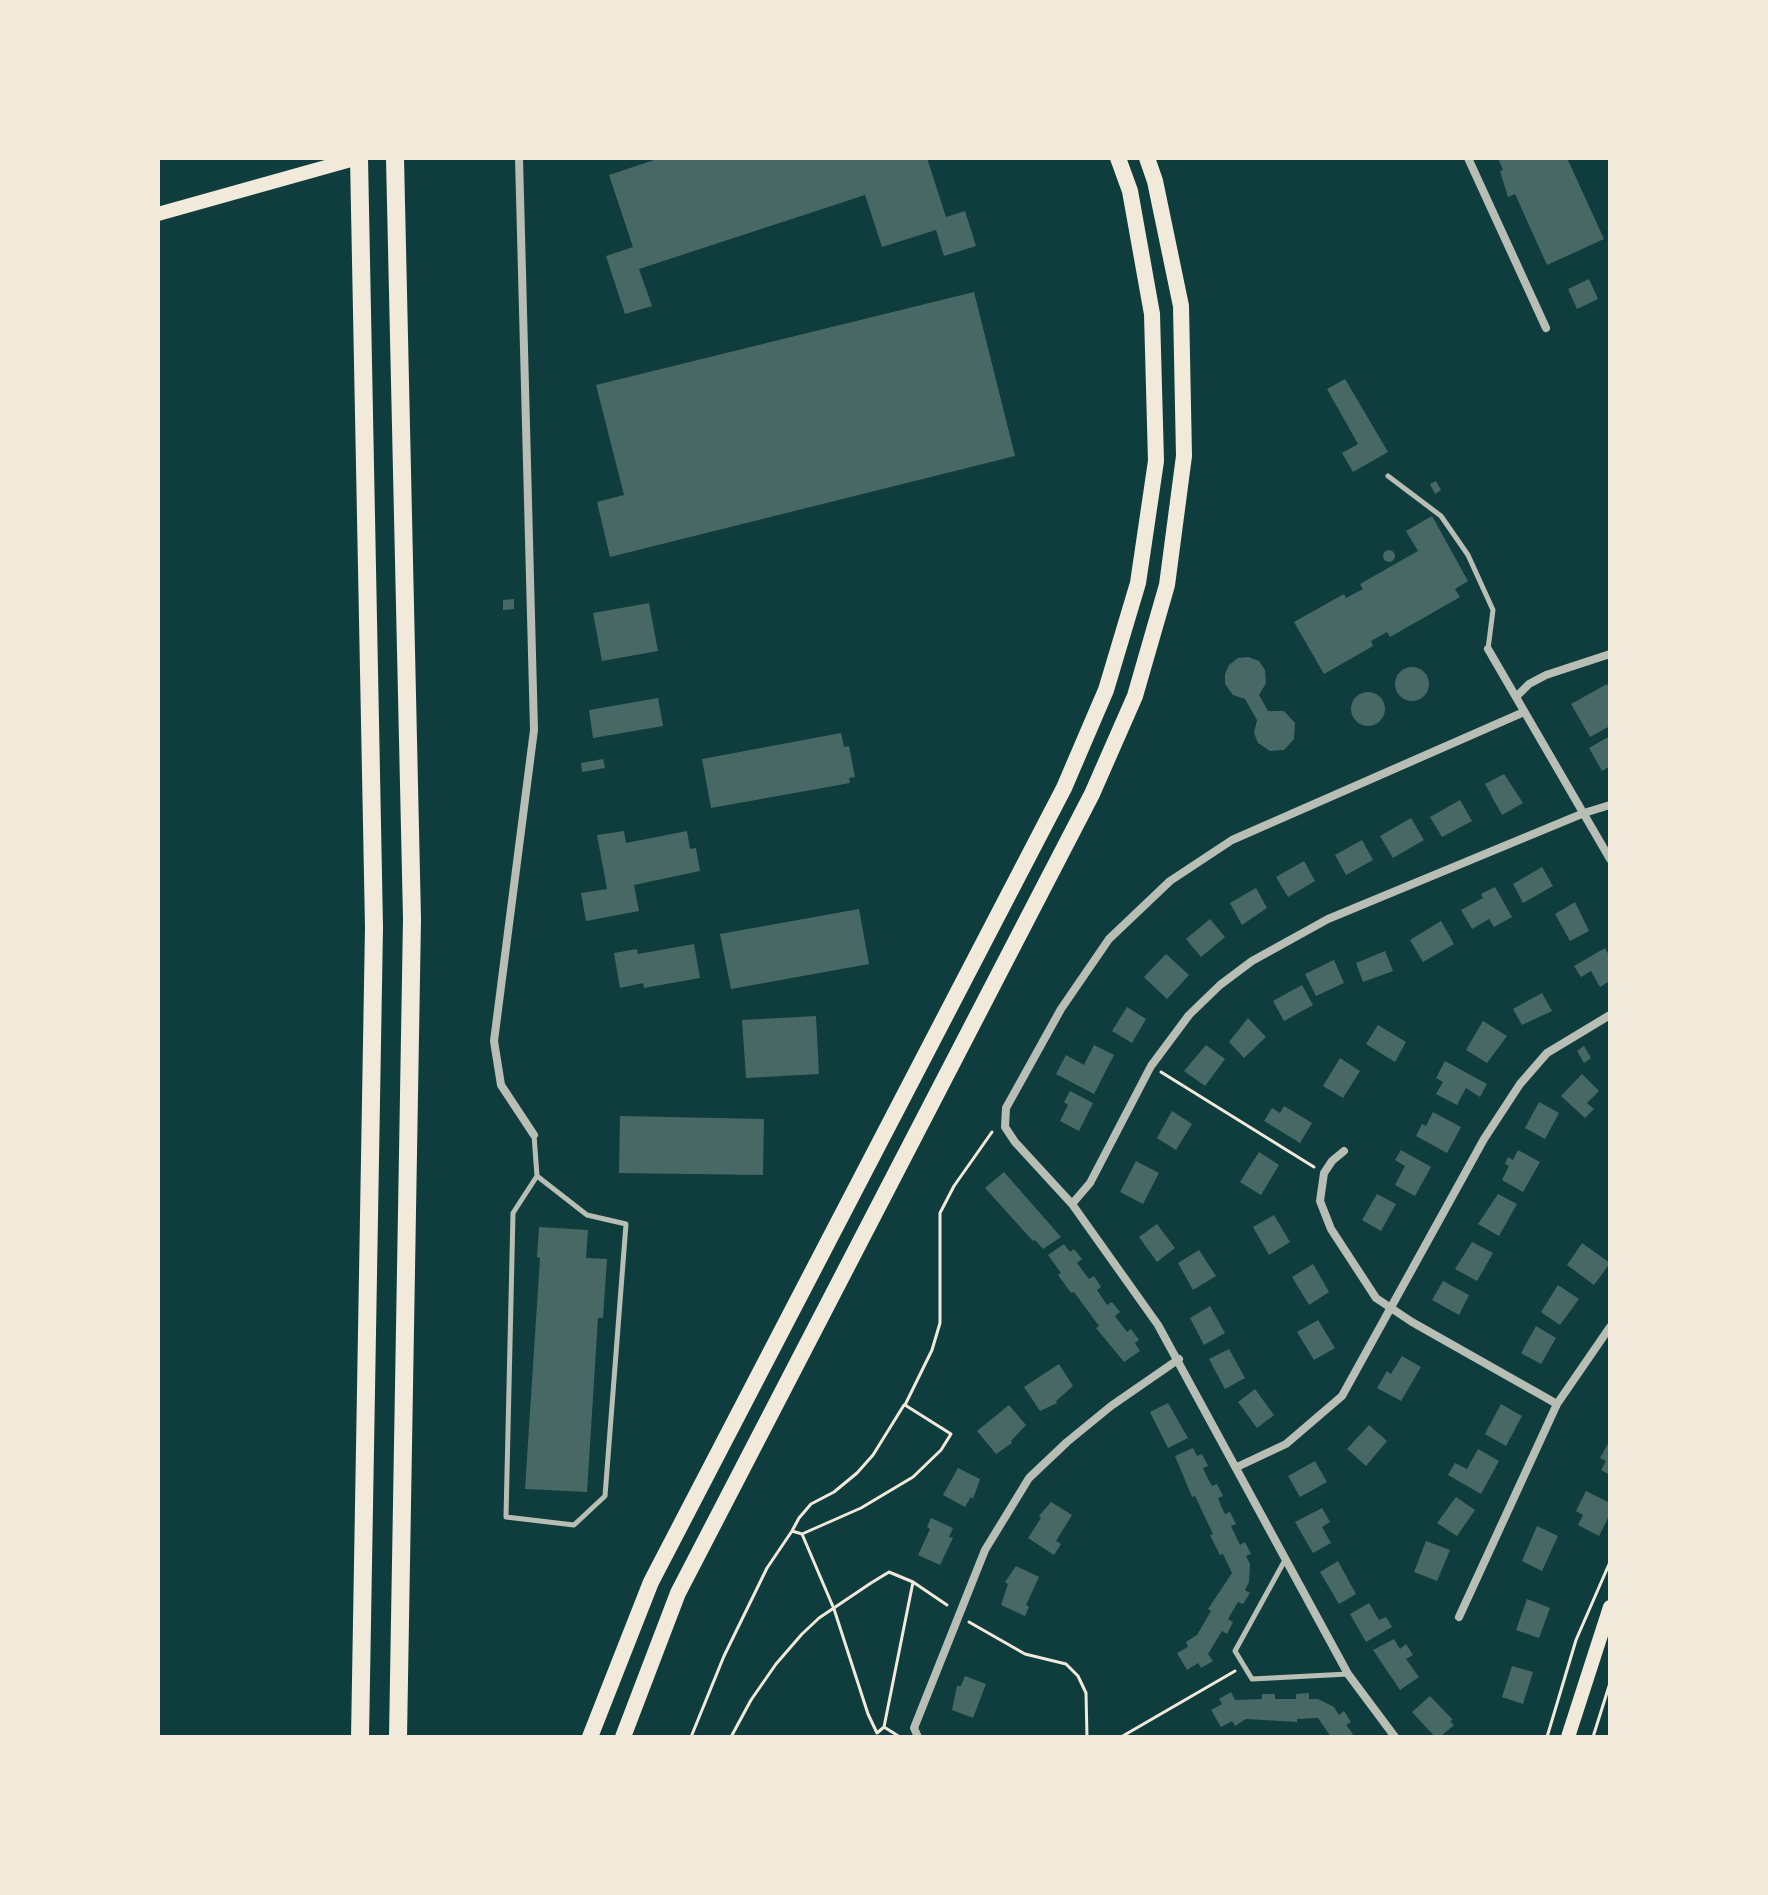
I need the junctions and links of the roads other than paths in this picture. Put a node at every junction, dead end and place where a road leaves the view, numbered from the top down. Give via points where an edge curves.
1 (358, 158) edge
2 (395, 158) edge
3 (519, 158) edge
4 (1118, 158) edge
5 (1147, 158) edge
6 (1468, 158) edge
7 (158, 214) edge
8 (1546, 328) dead end
9 (1388, 476) dead end
10 (1488, 649) joint
11 (1610, 654) edge
12 (1516, 697) junction
13 (1524, 712) junction
14 (1610, 805) edge
15 (1584, 813) junction
16 (1610, 859) edge
17 (1610, 1015) edge
18 (534, 1135) joint
19 (1344, 1151) dead end
20 (537, 1176) junction
21 (1072, 1204) junction
22 (1392, 1308) junction
23 (1610, 1327) edge
24 (1179, 1359) junction
25 (1557, 1404) junction
26 (1237, 1467) junction
27 (1286, 1559) junction
28 (1610, 1607) edge
29 (1459, 1617) dead end
30 (1348, 1674) junction
31 (360, 1737) edge
32 (398, 1737) edge
33 (590, 1737) edge
34 (623, 1737) edge
35 (918, 1737) edge
36 (1395, 1737) edge
37 (1568, 1737) edge

1 - 7 main road
1 - 31 highway via 374,927
2 - 32 highway via 412,919
3 - 18 street via 534,730 494,1041 501,1085
4 - 33 main road via 1130,191 1152,314 1156,461 1138,583 1106,690 1064,788 651,1582
5 - 34 main road via 1181,306 1184,456 1167,585 1135,696 1092,794 678,1593
6 - 8 street
9 - 10 lane via 1441,516 1468,555 1493,610
10 - 12 street
11 - 12 street via 1546,675
12 - 13 street
13 - 15 street
13 - 21 street via 1232,840 1170,881 1109,939 1061,1009 1006,1108 1005,1127
14 - 15 street
15 - 16 street
15 - 21 street via 1328,919 1220,985 1189,1015 1151,1066 1090,1183
17 - 22 street via 1547,1053 1520,1084
18 - 20 lane
19 - 22 street via 1324,1173 1320,1201 1331,1229 1376,1298
20 - 20 lane via 587,1215 626,1224 605,1496 574,1525 506,1517 513,1213
21 - 24 street
22 - 25 street
22 - 26 street via 1342,1396 1286,1444
23 - 25 street
24 - 26 street
24 - 35 street via 1111,1406 1029,1478 985,1550 914,1728
25 - 29 street
26 - 27 street
27 - 30 street
27 - 30 lane via 1235,1651 1252,1679
28 - 37 main road
30 - 36 street

